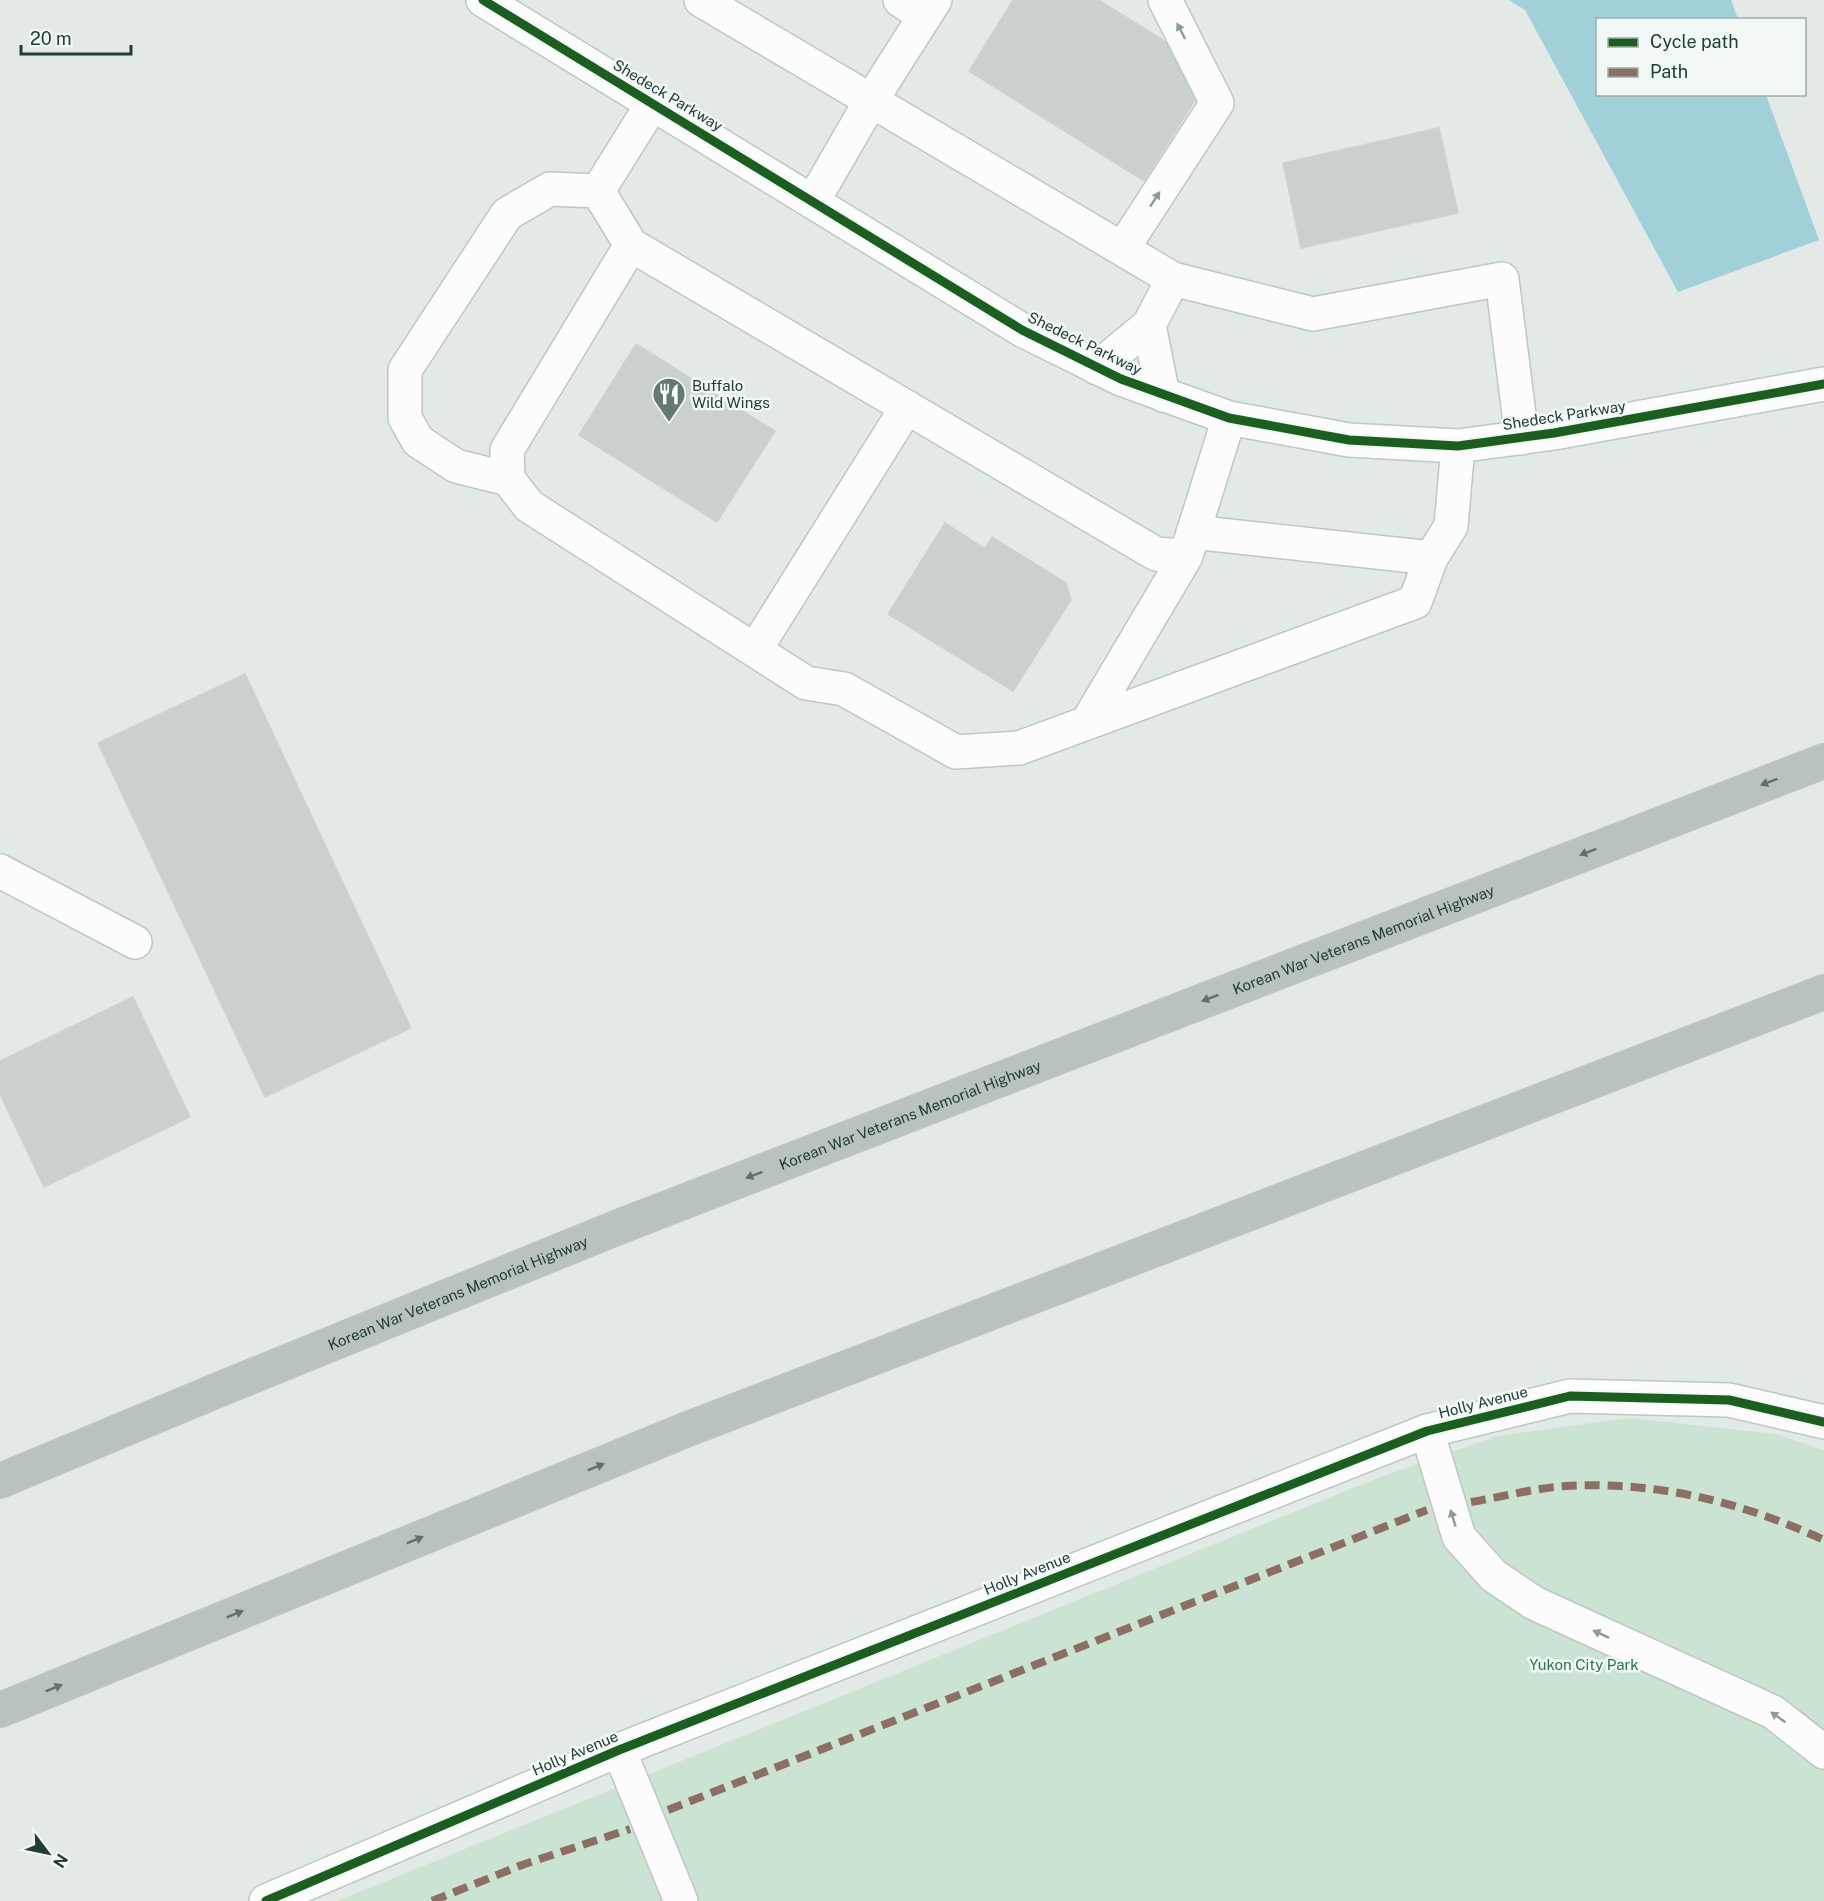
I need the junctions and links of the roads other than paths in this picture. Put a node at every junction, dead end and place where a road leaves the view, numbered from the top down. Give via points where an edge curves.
1 (483, 0) edge
2 (701, 0) edge
3 (1165, 0) edge
4 (920, 5) edge
5 (872, 99) junction
6 (653, 103) junction
7 (598, 191) junction
8 (813, 201) junction
9 (631, 245) junction
10 (1123, 248) junction
11 (1173, 279) junction
12 (1149, 325) junction
13 (1097, 368) junction
14 (1824, 384) edge
15 (1163, 394) junction
16 (907, 408) junction
17 (1229, 418) junction
18 (1522, 438) junction
19 (1458, 446) junction
20 (508, 479) junction
21 (1189, 544) junction
22 (1431, 558) junction
23 (755, 650) junction
24 (1087, 723) junction
25 (1824, 761) edge
26 (0, 871) edge
27 (135, 942) dead end
28 (1824, 992) edge
29 (1824, 1422) edge
30 (1427, 1431) junction
31 (0, 1481) edge
32 (0, 1710) edge
33 (619, 1750) junction
34 (1824, 1752) edge
35 (266, 1901) edge
36 (681, 1901) edge

1 - 6 street, Shedeck Parkway
2 - 5 street
10 -> 3 street via 1217,103
4 - 5 street
5 - 8 street
5 - 10 street
6 - 7 street
6 - 8 street, Shedeck Parkway
7 - 9 street
7 - 20 street via 550,189 507,214 405,370 405,418 418,441 456,466
8 - 13 street, Shedeck Parkway via 1022,330
9 - 16 street
9 - 20 street via 507,450
10 - 11 street
11 - 12 street
11 - 18 street via 1313,314 1502,279
12 - 13 street
12 - 15 street
13 - 15 street, Shedeck Parkway
14 - 18 street, Shedeck Parkway
15 - 17 street, Shedeck Parkway
16 - 21 street via 1156,554
16 - 23 street
17 - 19 street, Shedeck Parkway via 1349,440
17 - 21 street
18 - 19 street, Shedeck Parkway
19 - 22 street via 1451,526
20 - 23 street via 530,506
21 - 22 street
21 - 24 street
22 - 24 street via 1415,602
23 - 24 street via 806,682 844,689 956,752 1019,748
25 -> 31 highway, Korean War Veterans Memorial Highway via 621,1226
26 - 27 street
32 -> 28 highway via 688,1429
29 - 30 street, Holly Avenue via 1729,1400 1570,1396
30 - 33 street, Holly Avenue
34 -> 30 street via 1773,1713 1534,1603 1494,1576 1459,1537
33 - 35 street, Holly Avenue
33 - 36 street

